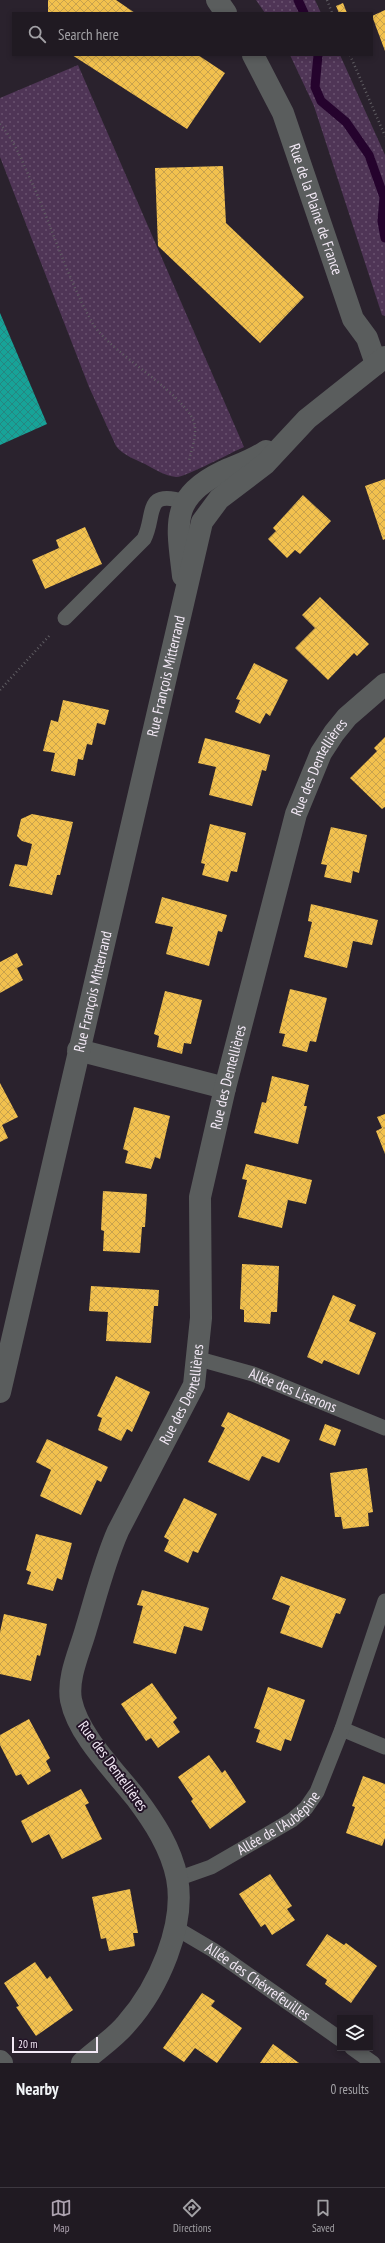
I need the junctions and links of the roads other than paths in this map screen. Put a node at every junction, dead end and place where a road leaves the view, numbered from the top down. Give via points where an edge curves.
1 (217, 0) edge
2 (225, 12) edge
3 (254, 56) edge
4 (380, 361) edge
5 (297, 428) junction
6 (182, 500) junction
7 (184, 592) junction
8 (65, 618) road end
9 (385, 684) edge
10 (78, 1050) junction
11 (225, 1088) junction
12 (198, 1359) junction
13 (0, 1392) edge
14 (385, 1428) edge
15 (385, 1601) edge
16 (342, 1729) junction
17 (385, 1748) edge
18 (177, 1879) junction
19 (174, 1927) junction
20 (337, 2037) edge
21 (356, 2051) edge
22 (82, 2063) edge
23 (373, 2063) edge

1 - 2 street
3 - 4 street, Rue de la Plaine de France via 283,113 353,319
4 - 5 street, Rue François Mitterrand
5 - 6 street, Rue François Mitterrand via 261,455 208,480
5 - 7 street, Rue François Mitterrand via 265,464 219,499 206,514
6 - 7 street, Rue François Mitterrand via 177,530
6 - 8 lane via 166,497 159,500 151,510 147,534 140,544
7 - 10 street, Rue François Mitterrand
9 - 11 street, Rue des Dentellières via 347,717 321,753 311,773 296,814
10 - 11 street
10 - 13 street, Rue François Mitterrand
11 - 12 street, Rue des Dentellières via 200,1197 201,1318
12 - 14 lane, Allée des Liserons via 253,1374
12 - 18 street, Rue des Dentellières via 194,1385 108,1553 72,1676 71,1699 78,1722 151,1818 168,1848
15 - 16 lane, Allée de l'Aubépine
16 - 17 lane
16 - 18 lane, Allée de l'Aubépine via 317,1792 306,1808 292,1820 211,1867
18 - 19 street, Rue des Dentellières
19 - 20 lane, Allée des Chévrefeuilles via 213,1950
19 - 22 street, Rue des Dentellières via 159,1977 146,2001 126,2025
21 - 23 lane

